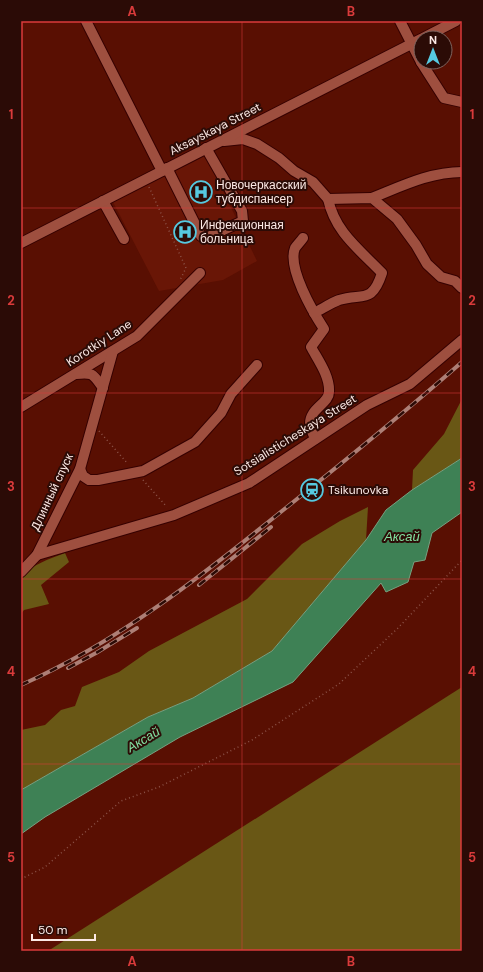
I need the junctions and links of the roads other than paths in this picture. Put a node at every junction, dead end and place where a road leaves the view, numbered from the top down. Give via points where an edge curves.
1 (86, 21) edge
2 (400, 21) edge
3 (456, 21) edge
4 (438, 30) edge
5 (413, 34) edge
6 (413, 43) edge
7 (426, 70) edge
8 (462, 102) edge
9 (218, 141) junction
10 (206, 148) junction
11 (165, 170) junction
12 (462, 172) edge
13 (372, 198) junction
14 (328, 199) junction
15 (103, 201) junction
16 (303, 238) dead end
17 (124, 239) dead end
18 (21, 243) edge
19 (200, 273) dead end
20 (462, 288) edge
21 (314, 313) junction
22 (462, 340) edge
23 (113, 351) junction
24 (257, 365) dead end
25 (76, 374) junction
26 (103, 388) junction
27 (21, 407) edge
28 (315, 439) junction
29 (80, 469) junction
30 (37, 555) junction
31 (22, 570) edge

1 - 11 street
2 - 5 street
3 - 4 street, Aksayskaya Street
6 - 9 street, Aksayskaya Street
7 - 8 street via 444,98
9 - 10 street, Aksayskaya Street
9 - 14 street via 242,139 257,144 279,158 294,172 314,182
10 - 11 street, Aksayskaya Street
10 - 11 street via 242,211 243,221 235,226 206,238 201,236
11 - 15 street, Aksayskaya Street
12 - 13 street via 426,176
13 - 14 street
13 - 20 street via 397,219 427,264 441,277 455,281
14 - 21 street via 340,231 382,273 378,286 366,296 339,300
15 - 17 street
15 - 18 street, Aksayskaya Street
16 - 21 street via 295,248 294,268
19 - 23 street, Korotkiy Lane via 137,336
21 - 28 street via 324,329 311,347 328,379 329,393 326,400 314,409 310,425
22 - 28 street, Sotsialisticheskaya Street via 410,384 368,405
23 - 25 street, Korotkiy Lane
23 - 26 street, Длинный спуск
24 - 29 street via 231,394 221,413 195,442 143,471 89,480 83,476
25 - 26 street via 94,375
25 - 27 street, Korotkiy Lane
26 - 29 street, Длинный спуск
28 - 30 street, Sotsialisticheskaya Street via 249,483 174,515
29 - 30 street, Длинный спуск
30 - 31 street, Длинный спуск

